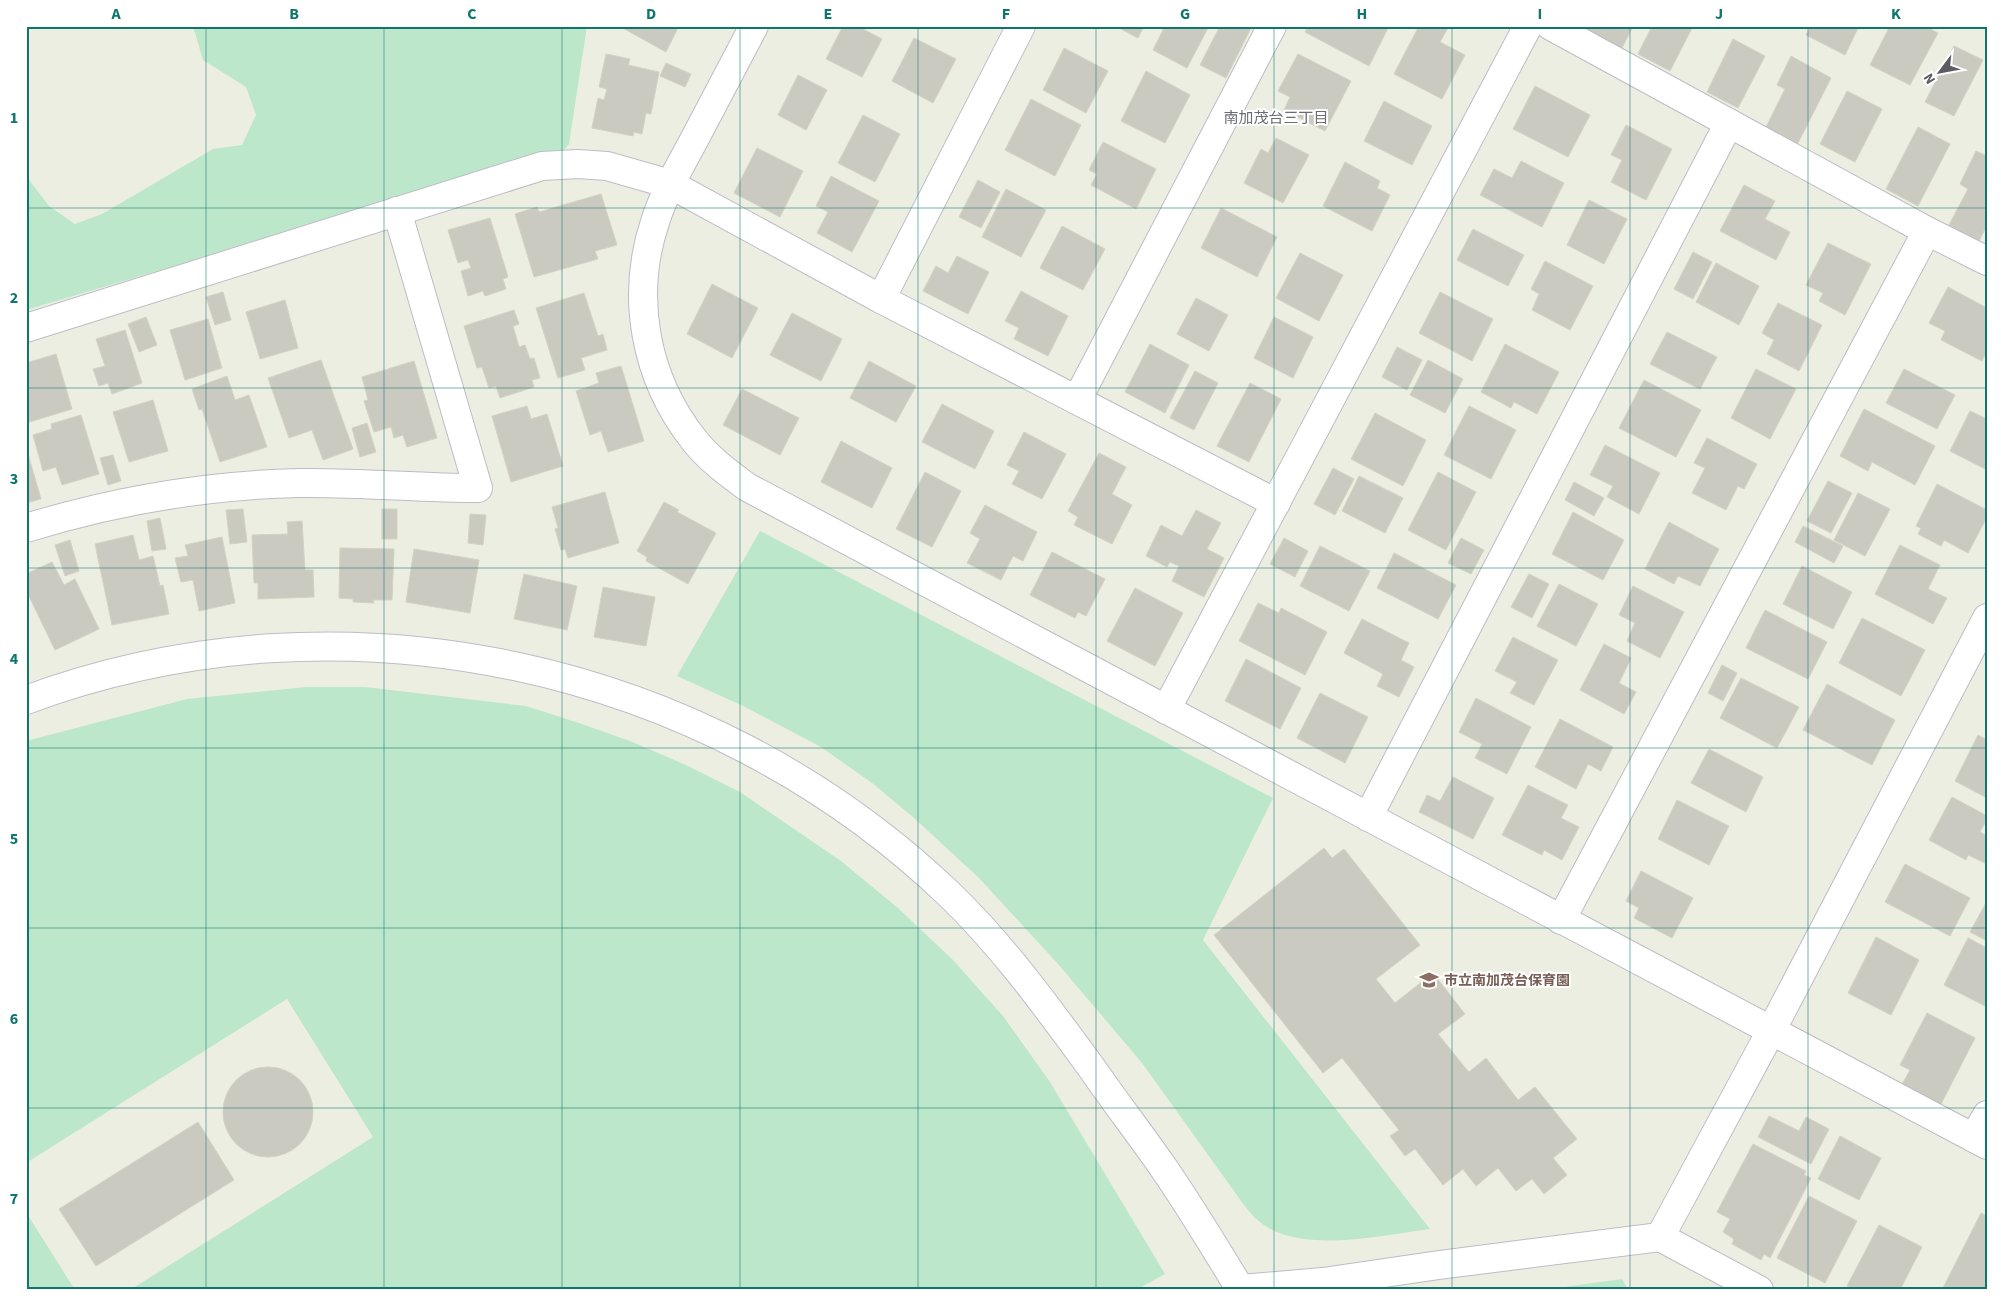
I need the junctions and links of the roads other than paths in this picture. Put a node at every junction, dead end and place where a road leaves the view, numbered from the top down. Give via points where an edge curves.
1 (754, 26) edge
2 (1021, 26) edge
3 (1272, 26) edge
4 (1528, 26) edge
5 (1551, 26) edge
6 (1729, 123) junction
7 (670, 184) junction
8 (397, 211) junction
9 (1927, 231) junction
10 (1987, 261) edge
11 (880, 299) junction
12 (26, 328) edge
13 (1077, 400) junction
14 (1276, 503) junction
15 (26, 528) edge
16 (1987, 618) edge
17 (26, 700) edge
18 (1166, 710) junction
19 (1368, 817) junction
20 (1561, 920) junction
21 (1771, 1031) junction
22 (1983, 1132) edge
23 (1660, 1237) junction
24 (1241, 1290) edge
25 (1759, 1290) edge

1 - 7 street
2 - 11 street
3 - 13 street
4 - 14 street
5 - 6 street
6 - 9 street
6 - 19 street
7 - 8 street via 606,166 542,166
7 - 11 street
7 - 18 street via 655,222 644,267 644,330 663,390 694,440 747,488
8 - 12 street
8 - 15 street via 478,488 298,483 228,488 131,502
9 - 10 street
9 - 20 street
11 - 13 street
13 - 14 street
14 - 18 street
16 - 21 street
17 - 24 street via 124,670 194,656 264,648 406,649 493,660 578,681 646,704 712,732 837,804 942,888 992,940 1044,1002 1166,1172
18 - 19 street
19 - 20 street
20 - 21 street
21 - 22 street
21 - 23 street
23 - 24 street
23 - 25 street

